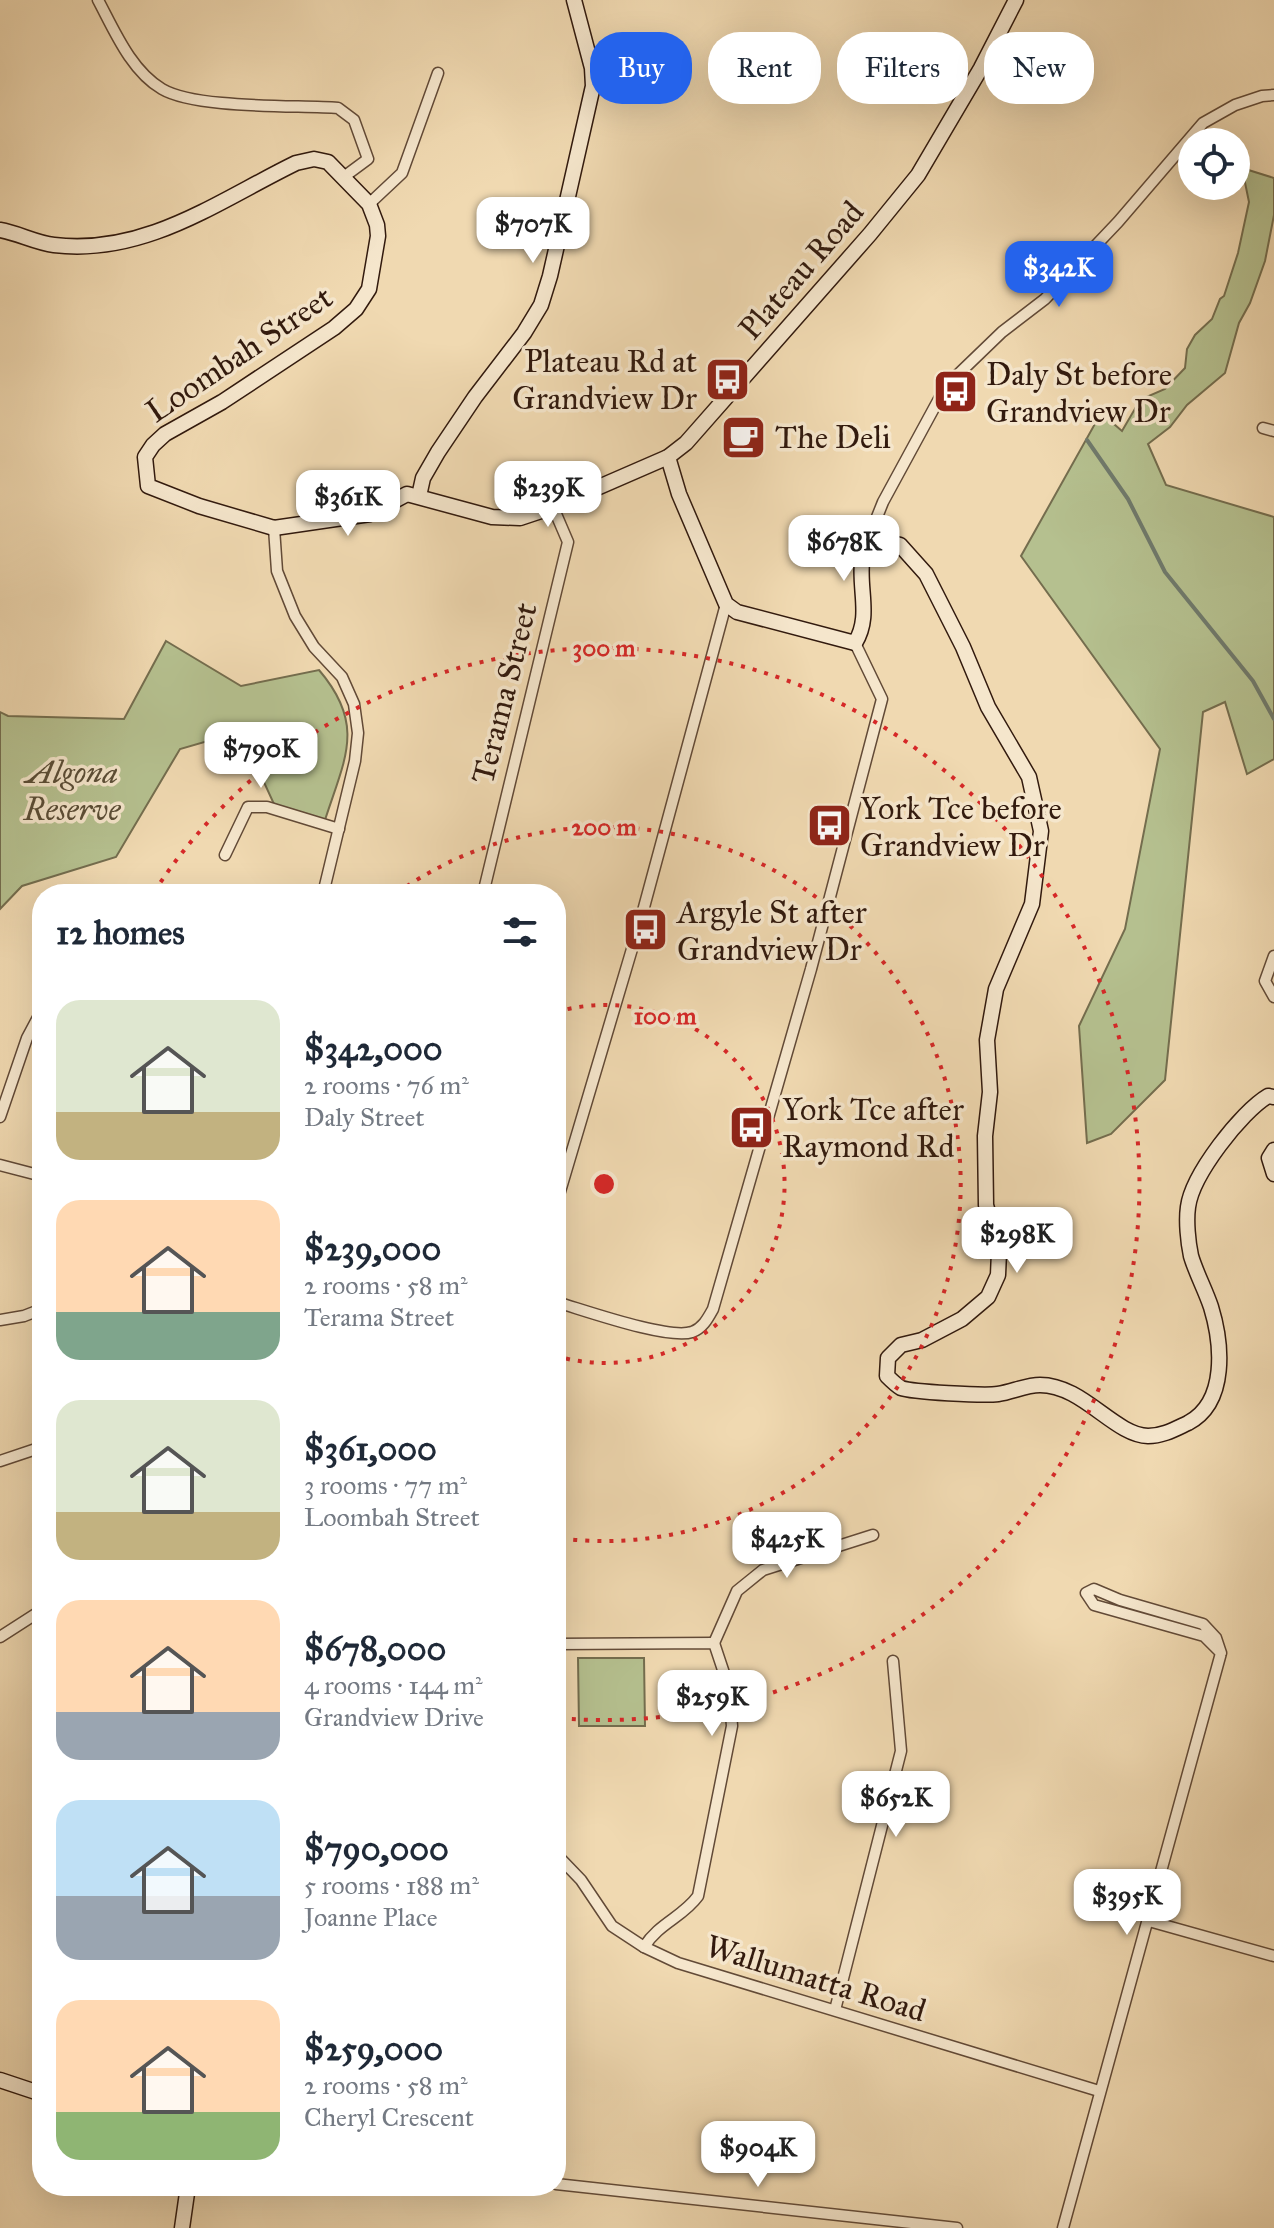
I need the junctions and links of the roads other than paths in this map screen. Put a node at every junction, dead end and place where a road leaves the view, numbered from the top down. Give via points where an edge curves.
1 (98, 0) edge
2 (574, 0) edge
3 (1016, 0) edge
4 (438, 73) dead end
5 (1274, 95) edge
6 (345, 176) junction
7 (369, 204) junction
8 (0, 230) edge
9 (668, 457) junction
10 (419, 496) junction
11 (553, 507) junction
12 (274, 528) junction
13 (869, 537) junction
14 (726, 604) junction
15 (855, 643) junction
16 (339, 829) junction
17 (225, 855) dead end
18 (325, 884) edge
19 (485, 884) edge
20 (1274, 956) edge
21 (1274, 997) edge
22 (32, 1029) edge
23 (1274, 1097) edge
24 (0, 1117) edge
25 (1274, 1150) edge
26 (0, 1165) edge
27 (566, 1171) edge
28 (32, 1173) edge
29 (1274, 1174) edge
30 (566, 1305) edge
31 (32, 1313) edge
32 (0, 1320) edge
33 (32, 1450) edge
34 (0, 1461) edge
35 (873, 1535) dead end
36 (32, 1616) edge
37 (0, 1637) edge
38 (714, 1643) junction
39 (566, 1644) edge
40 (1221, 1653) junction
41 (893, 1661) dead end
42 (566, 1864) edge
43 (1149, 1921) junction
44 (644, 1947) junction
45 (1274, 1956) edge
46 (835, 2010) junction
47 (0, 2080) edge
48 (32, 2091) edge
49 (1099, 2091) junction
50 (566, 2185) edge
51 (187, 2196) edge
52 (182, 2228) edge
53 (957, 2228) edge
54 (1063, 2228) edge

1 - 6 street via 135,64 161,89 193,99 338,108 354,120 368,159
2 - 10 street via 593,86 541,305 438,452
3 - 9 street, Plateau Road via 918,175 686,443
4 - 7 street via 402,173
5 - 13 street via 1235,105 1203,123 1045,299 946,386
6 - 7 street, Loombah Street
6 - 8 street, Loombah Street via 328,162 296,163 192,217 139,239 98,247 51,245
7 - 12 street, Loombah Street via 378,236 369,289 356,309 273,370 165,434 145,457 148,486
9 - 11 street, Plateau Road
9 - 14 street
10 - 11 street, Plateau Road via 492,517 520,518
10 - 12 street, Loombah Street via 399,496 358,516
11 - 19 street, Terama Street via 568,542
12 - 16 street via 277,571 295,616 342,677 354,704 355,761
13 - 15 street via 862,561 865,616
13 - 23 street via 900,545 926,574 988,707 1029,777 1041,831 1032,904 996,989 987,1040 986,1205 999,1252 998,1275 988,1297 962,1319 901,1345 888,1358 887,1376 902,1388 964,1395 1058,1387 1134,1433 1148,1436 1169,1433 1194,1420 1218,1380 1219,1358 1211,1309 1190,1254 1188,1206 1199,1173 1253,1104
14 - 15 street via 737,612
14 - 27 street
15 - 30 street via 882,699 713,1309 693,1332 659,1330
16 - 17 street via 267,807 248,807
16 - 18 street
20 - 21 street via 1265,981
22 - 24 street
25 - 29 street via 1269,1158
26 - 28 street
31 - 32 street
33 - 34 street
35 - 38 street via 763,1570 737,1591
36 - 37 street
38 - 39 street
38 - 44 street via 729,1688 732,1726 698,1896 656,1930
40 - 40 street via 1204,1636 1094,1605 1086,1593 1094,1589 1203,1624
40 - 43 street
41 - 46 street via 901,1751
42 - 44 street, Wallumatta Road via 612,1926
43 - 45 street
43 - 49 street
44 - 46 street, Wallumatta Road via 678,1963
46 - 49 street, Wallumatta Road
47 - 48 street
49 - 54 street
50 - 53 street
51 - 52 street

